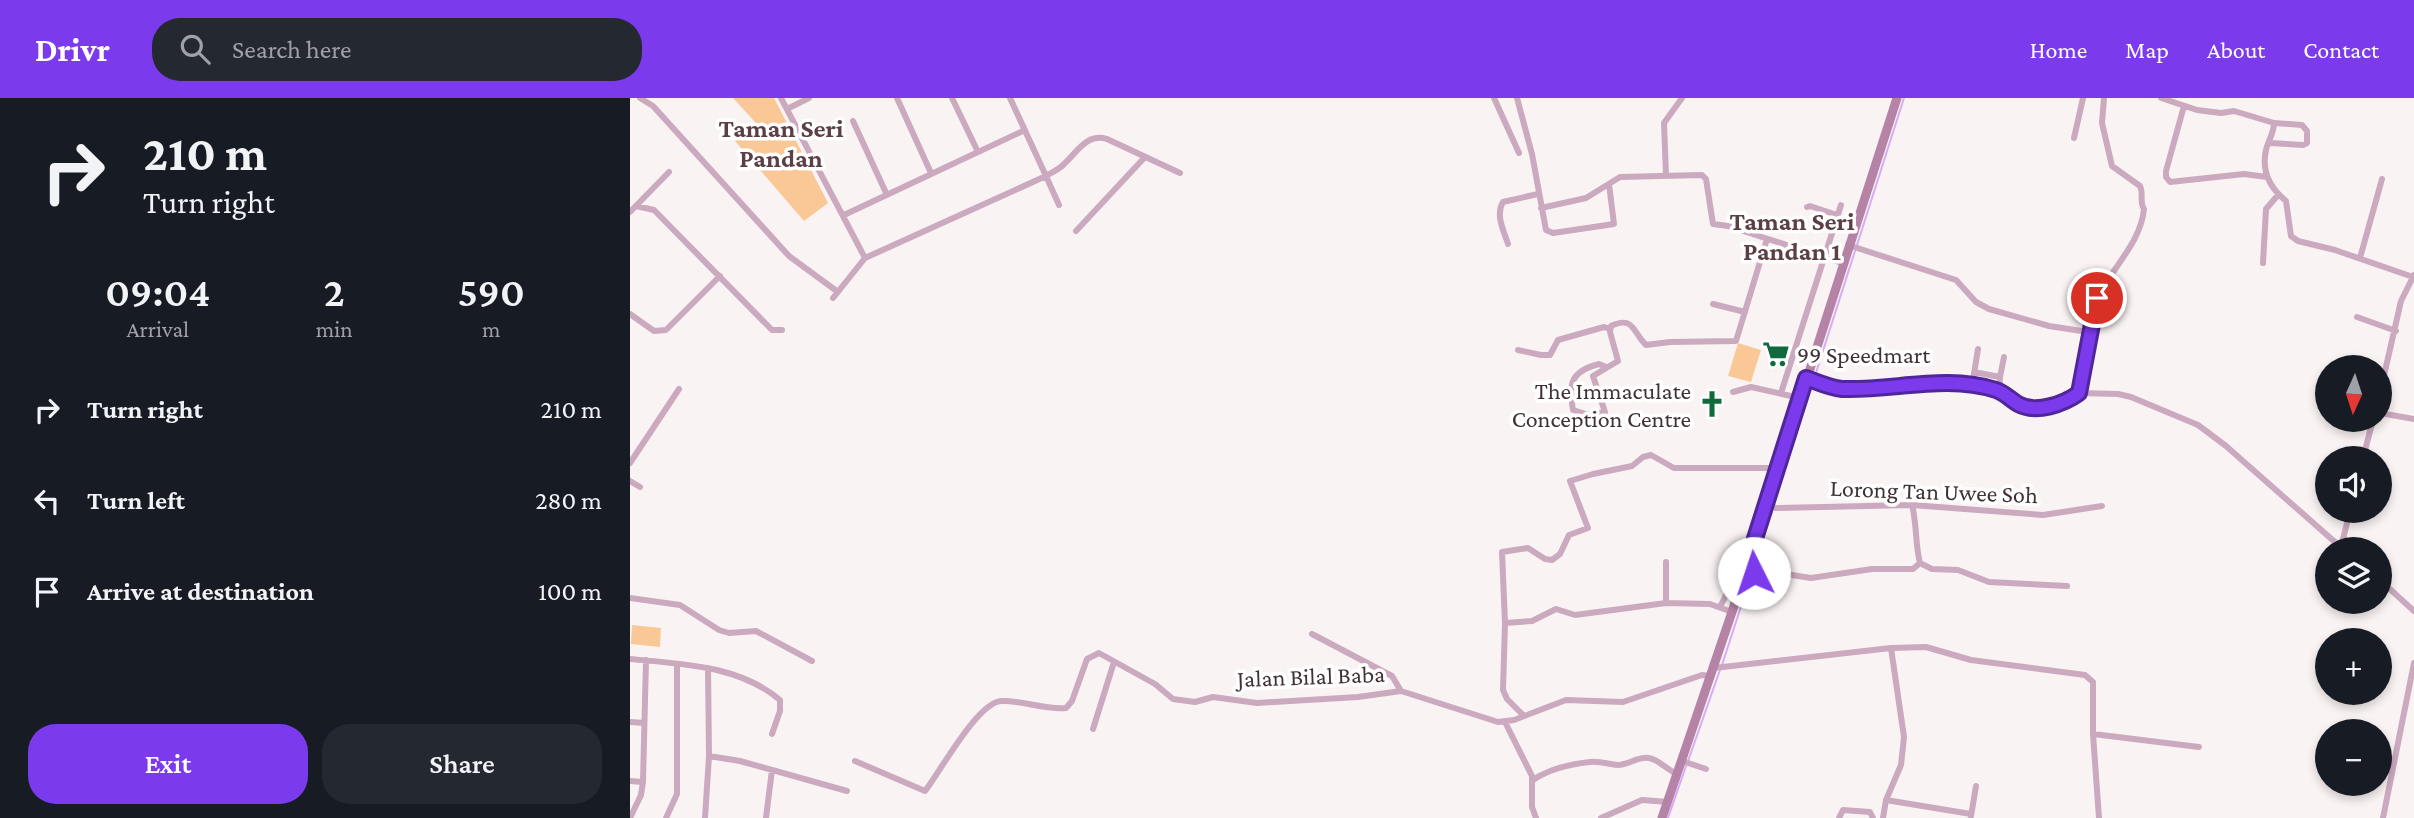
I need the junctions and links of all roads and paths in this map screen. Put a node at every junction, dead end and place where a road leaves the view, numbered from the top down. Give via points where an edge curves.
1 (640, 98) edge
2 (657, 98) edge
3 (781, 98) edge
4 (809, 98) edge
5 (897, 98) edge
6 (952, 98) edge
7 (1010, 98) edge
8 (1494, 98) edge
9 (1517, 98) edge
10 (1682, 98) edge
11 (1897, 98) edge
12 (2083, 98) edge
13 (2104, 98) edge
14 (2161, 98) edge
15 (2173, 100) edge
16 (653, 106) junction
17 (2184, 106) junction
18 (787, 108) junction
19 (853, 121) dead end
20 (2274, 123) junction
21 (1025, 130) junction
22 (2074, 138) dead end
23 (2269, 144) junction
24 (978, 152) junction
25 (1519, 153) dead end
26 (1145, 157) junction
27 (669, 172) dead end
28 (931, 173) junction
29 (1180, 173) dead end
30 (1666, 175) junction
31 (1046, 176) junction
32 (2267, 177) junction
33 (2382, 179) dead end
34 (1609, 184) junction
35 (1538, 194) junction
36 (887, 195) junction
37 (2278, 195) junction
38 (1059, 205) dead end
39 (1841, 205) dead end
40 (636, 206) junction
41 (1807, 207) dead end
42 (1541, 208) junction
43 (630, 212) edge
44 (844, 215) junction
45 (1837, 215) junction
46 (1076, 231) dead end
47 (1767, 239) junction
48 (1508, 244) dead end
49 (1853, 247) junction
50 (1824, 256) junction
51 (865, 258) junction
52 (2360, 258) junction
53 (1843, 262) junction
54 (2263, 262) dead end
55 (720, 276) junction
56 (2414, 276) edge
57 (838, 292) junction
58 (833, 298) dead end
59 (1713, 304) dead end
60 (1745, 312) junction
61 (630, 314) edge
62 (2357, 317) dead end
63 (1610, 329) junction
64 (782, 330) dead end
65 (2396, 331) junction
66 (2090, 337) junction
67 (1978, 349) dead end
68 (1518, 350) dead end
69 (2390, 355) edge
70 (2004, 357) dead end
71 (1606, 367) junction
72 (1973, 373) junction
73 (2000, 377) junction
74 (1811, 380) junction
75 (1972, 386) junction
76 (679, 389) dead end
77 (1999, 391) junction
78 (1733, 393) dead end
79 (1781, 393) junction
80 (2079, 393) junction
81 (1800, 398) junction
82 (2392, 415) edge
83 (2414, 419) edge
84 (630, 463) edge
85 (1777, 468) junction
86 (630, 481) edge
87 (640, 487) dead end
88 (1912, 505) junction
89 (2102, 506) dead end
90 (1770, 507) junction
91 (2330, 537) edge
92 (1666, 562) dead end
93 (1920, 563) junction
94 (1746, 576) junction
95 (2067, 586) dead end
96 (2392, 591) edge
97 (630, 598) edge
98 (1666, 603) junction
99 (1720, 607) junction
100 (2414, 611) edge
101 (1732, 612) junction
102 (1505, 624) junction
103 (1312, 634) dead end
104 (1891, 648) junction
105 (630, 659) edge
106 (646, 660) junction
107 (812, 661) dead end
108 (1114, 662) junction
109 (2414, 663) edge
110 (677, 664) junction
111 (708, 668) junction
112 (1714, 671) junction
113 (1401, 691) junction
114 (1524, 716) junction
115 (630, 722) edge
116 (1505, 722) junction
117 (644, 723) junction
118 (1093, 729) dead end
119 (772, 734) dead end
120 (2093, 734) junction
121 (2199, 747) dead end
122 (709, 756) junction
123 (855, 761) dead end
124 (1686, 763) junction
125 (1706, 769) dead end
126 (772, 770) junction
127 (1677, 774) junction
128 (1533, 780) junction
129 (630, 781) edge
130 (643, 782) junction
131 (1976, 786) dead end
132 (847, 790) dead end
133 (1886, 800) junction
134 (1668, 802) junction
135 (1970, 816) edge
136 (630, 818) edge
137 (666, 818) edge
138 (705, 818) edge
139 (766, 818) edge
140 (1536, 818) edge
141 (1601, 818) edge
142 (1663, 818) edge
143 (1839, 818) edge
144 (1873, 818) edge
145 (1883, 818) edge
146 (2099, 818) edge
147 (2383, 818) edge

1 - 16 street
2 - 16 street
3 - 18 street
4 - 18 street
5 - 28 street
6 - 24 street
7 - 21 street
8 - 25 street
9 - 35 street
10 - 30 street via 1664,123
11 - 49 main road
12 - 22 street
13 - 66 street via 2102,123 2112,166 2143,190 2144,209 2142,222 2097,298
14 - 15 street
15 - 17 street
16 - 57 street via 789,256
17 - 20 street via 2234,111
17 - 32 street via 2166,172 2170,182 2244,174
18 - 44 street
19 - 36 street
20 - 23 street
20 - 23 street via 2302,125 2307,143
21 - 24 street
21 - 31 street
23 - 32 street
24 - 28 street
26 - 29 street
26 - 31 street via 1095,137
26 - 46 street
27 - 40 street
28 - 36 street
30 - 34 street via 1620,177
30 - 47 street via 1704,176 1713,224
31 - 38 street
31 - 51 street
32 - 37 street
33 - 52 street
34 - 42 street via 1587,198
34 - 42 street via 1612,225 1553,233 1546,230
35 - 42 street
35 - 48 street via 1500,206
36 - 44 street
37 - 52 street via 2288,206 2294,239
37 - 54 street via 2266,209
39 - 45 street
40 - 43 street
40 - 55 street via 654,211
41 - 45 street
44 - 51 street
45 - 50 street
47 - 50 street
47 - 60 street
49 - 53 main road
49 - 66 street via 1956,279 1976,302 1989,309 2088,332
50 - 53 street
50 - 79 street
51 - 57 street
52 - 56 street
53 - 74 main road
55 - 61 street via 666,330 654,331
55 - 64 street via 772,330
56 - 65 street via 2402,301
57 - 58 street
59 - 60 street
60 - 63 street via 1737,341 1651,345 1628,323
62 - 65 street
63 - 68 street via 1558,340 1550,355
63 - 71 street via 1618,361
65 - 69 street
66 - 80 street
67 - 72 street
70 - 73 street
71 - 71 street via 1593,376 1605,412 1590,415 1573,410 1569,391 1577,375 1599,364
72 - 73 street
72 - 75 street
73 - 77 street
74 - 75 street via 1841,389 1945,383
74 - 81 main road
75 - 77 street
76 - 84 street
77 - 80 street via 2020,405 2036,408 2067,401
78 - 79 street via 1751,387
79 - 81 street
80 - 91 street via 2131,397 2198,425
81 - 85 main road
82 - 83 street
85 - 90 main road
85 - 102 street via 1674,468 1650,454 1632,466 1570,481 1588,528 1569,535 1552,560 1528,548 1502,552
86 - 87 street
88 - 89 street, Lorong Tan Uwee Soh via 2043,514
88 - 90 street, Lorong Tan Uwee Soh
88 - 93 street
90 - 94 main road
92 - 98 street
93 - 94 street via 1913,569 1811,578 1779,573
93 - 95 street via 1989,582
94 - 99 street via 1731,585
94 - 101 main road
96 - 100 street
97 - 107 street via 680,605 729,633 756,631
98 - 99 street
98 - 102 street via 1575,615 1556,609 1532,621
99 - 101 street
101 - 112 main road
102 - 114 street via 1503,690
103 - 113 street via 1392,676
104 - 112 street
104 - 120 street via 1926,647 1971,660 2085,675 2092,682
104 - 133 street via 1904,737 1901,765
105 - 106 street
106 - 110 street
106 - 117 street
108 - 113 street, Jalan Bilal Baba via 1173,699 1195,702 1213,697 1257,703 1317,700
108 - 118 street
108 - 123 street, Jalan Bilal Baba via 1099,653 1087,659 1066,708 992,703 925,791
109 - 147 street
110 - 111 street
110 - 137 street via 677,794
111 - 119 street via 739,676 780,700
111 - 122 street
112 - 114 street via 1623,702 1566,700
112 - 124 main road
113 - 116 street, Jalan Bilal Baba
114 - 116 street
115 - 117 street
116 - 128 street
117 - 130 street
120 - 121 street
120 - 146 street
122 - 126 street
122 - 138 street
124 - 125 street
124 - 127 main road
126 - 132 street
126 - 139 street
127 - 128 street via 1648,757 1617,765 1591,762
127 - 134 main road
128 - 140 street
129 - 130 street
130 - 136 street
131 - 135 street
133 - 135 street
133 - 145 street
134 - 141 street via 1642,800
134 - 142 main road
143 - 144 street via 1843,810 1870,813

